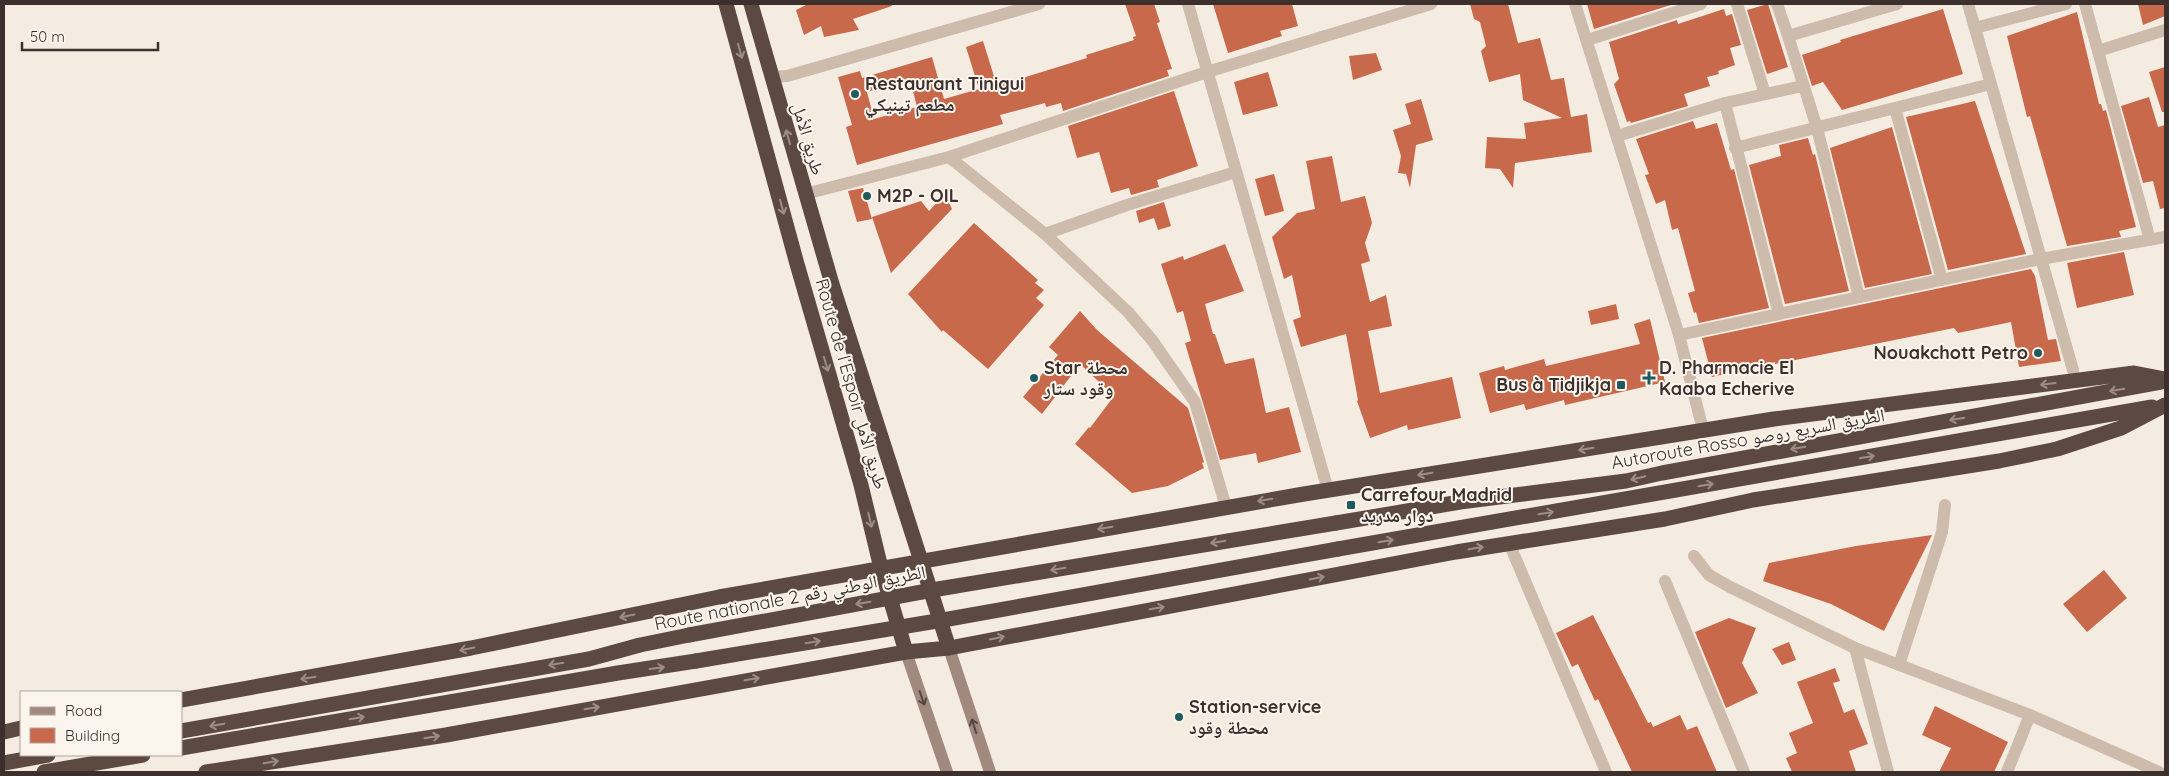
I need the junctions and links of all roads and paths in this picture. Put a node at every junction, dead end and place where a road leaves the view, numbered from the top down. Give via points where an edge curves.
1 (726, 4) edge
2 (751, 4) edge
3 (1040, 4) edge
4 (1188, 4) edge
5 (1431, 4) edge
6 (1575, 4) edge
7 (1701, 4) edge
8 (1737, 4) edge
9 (1777, 4) edge
10 (1897, 4) edge
11 (1968, 4) edge
12 (2066, 4) edge
13 (2085, 4) edge
14 (1682, 7) edge
15 (1858, 9) edge
16 (1975, 28) junction
17 (2165, 30) edge
18 (1788, 36) junction
19 (1587, 40) junction
20 (2098, 50) junction
21 (1207, 72) junction
22 (771, 77) junction
23 (1991, 84) junction
24 (1802, 86) junction
25 (1765, 94) junction
26 (1725, 103) junction
27 (1895, 108) junction
28 (1817, 128) junction
29 (1617, 136) junction
30 (1735, 148) junction
31 (949, 157) junction
32 (1236, 172) junction
33 (804, 194) junction
34 (1045, 234) junction
35 (2165, 237) edge
36 (2150, 240) junction
37 (2041, 259) junction
38 (1942, 280) junction
39 (832, 284) joint
40 (1859, 297) junction
41 (1779, 314) junction
42 (1679, 335) junction
43 (2073, 370) dead end
44 (2165, 380) edge
45 (2165, 405) edge
46 (1703, 430) junction
47 (1328, 490) junction
48 (1945, 505) dead end
49 (1226, 507) junction
50 (1336, 523) joint
51 (1510, 543) junction
52 (1694, 556) dead end
53 (920, 560) junction
54 (881, 568) junction
55 (1665, 581) dead end
56 (949, 648) junction
57 (1854, 648) junction
58 (906, 652) junction
59 (1899, 665) junction
60 (182, 700) edge
61 (2030, 716) junction
62 (20, 728) edge
63 (182, 731) edge
64 (4, 732) edge
65 (182, 748) edge
66 (42, 756) edge
67 (138, 756) edge
68 (4, 762) edge
69 (44, 772) edge
70 (206, 772) edge
71 (947, 772) edge
72 (990, 772) edge
73 (1606, 772) edge
74 (1744, 772) edge
75 (1888, 772) edge
76 (2007, 772) edge
77 (2159, 772) edge

1 -> 54 highway, Route de l’Espoir طريق الأمل via 861,485
2 - 22 highway, طريق الأمل
3 - 22 street via 787,76
4 - 21 street
5 - 21 street
6 - 19 street
7 - 14 street
8 - 25 street
9 - 18 street
10 - 15 street
11 - 16 street
12 - 16 street
13 - 20 street
14 - 19 street
15 - 18 street
16 - 23 street
17 - 20 street
18 - 24 street
19 - 29 street
20 - 36 street
21 - 31 street
21 - 32 street
33 -> 22 highway, طريق الأمل
23 - 27 street
23 - 37 street
24 - 25 street
24 - 28 street
25 - 26 street
26 - 29 street
26 - 30 street
27 - 28 street
27 - 38 street
28 - 30 street
28 - 40 street
29 - 42 street
30 - 41 street
31 - 33 street
31 - 34 street
32 - 34 street via 1126,205
32 - 47 street
33 - 39 highway, طريق الأمل
34 - 49 street via 1128,312 1174,368 1195,402
35 - 36 street
36 - 37 street
37 - 38 street
37 - 43 street
38 - 40 street
39 - 53 highway, Route de l’Espoir طريق الأمل
40 - 41 street
41 - 42 street
42 - 46 street
44 -> 46 highway via 2134,373
44 -> 50 highway, Autoroute Rosso الطريق السريع روصو via 1626,481 1460,502
45 - 51 highway via 2121,428 2057,449 1990,463 1753,500 1665,519
65 -> 45 highway, bridge via 844,637
46 -> 47 highway
47 -> 49 highway
48 - 59 street via 1942,532
49 -> 53 highway
50 -> 63 highway, Route nationale الطريق الوطني رقم 2, bridge via 938,589 689,635 589,659
56 -> 51 highway
51 - 73 street
52 - 57 street via 1709,575
53 - 54 highway
53 - 56 highway, Route de l’Espoir طريق الأمل
54 - 58 highway, Route de l’Espoir طريق الأمل
54 -> 60 highway via 719,597 471,648
55 - 74 street
56 - 58 highway
72 -> 56 street, Route de l’Espoir طريق الأمل
57 - 59 street
57 - 75 street
70 -> 58 highway via 446,735
58 -> 71 street, Route de l’Espoir طريق الأمل
59 - 61 street
61 - 76 street
61 - 77 street
62 - 64 highway
66 - 68 highway
67 - 69 highway

